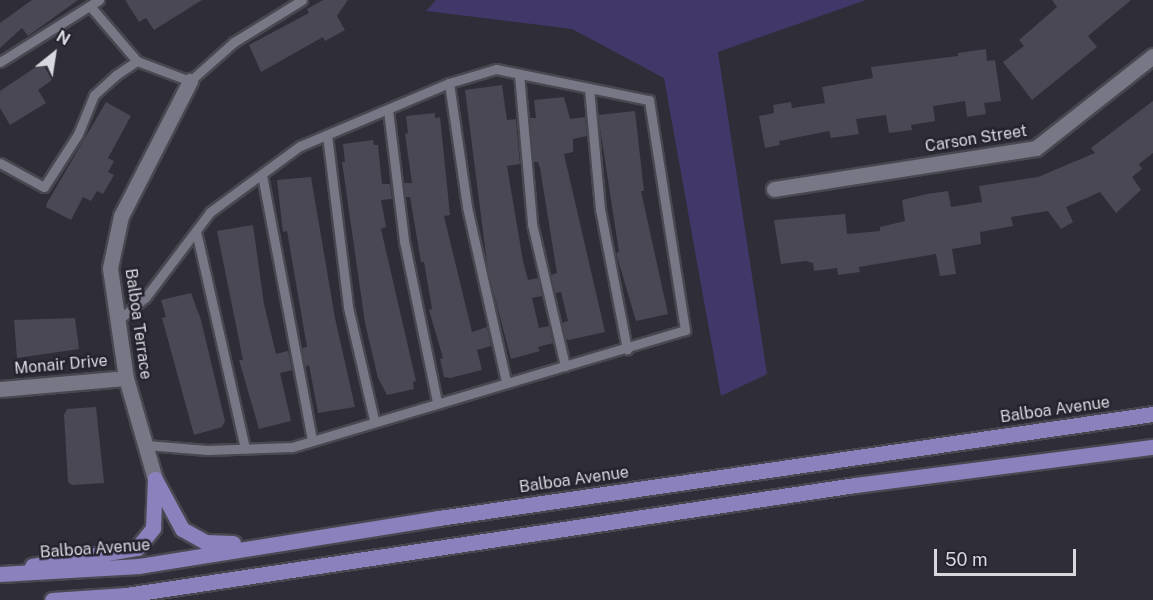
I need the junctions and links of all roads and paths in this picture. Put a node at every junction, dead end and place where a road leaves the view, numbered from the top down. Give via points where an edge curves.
1 (99, 0) edge
2 (302, 0) edge
3 (90, 6) junction
4 (1153, 56) edge
5 (136, 61) junction
6 (0, 62) edge
7 (519, 74) junction
8 (190, 81) junction
9 (448, 83) junction
10 (589, 88) junction
11 (388, 110) junction
12 (327, 135) junction
13 (0, 163) edge
14 (262, 175) junction
15 (774, 189) dead end
16 (196, 231) junction
17 (116, 322) junction
18 (627, 349) junction
19 (566, 366) junction
20 (126, 378) junction
21 (506, 381) junction
22 (0, 389) edge
23 (437, 402) junction
24 (1153, 414) edge
25 (374, 420) junction
26 (312, 440) junction
27 (146, 445) junction
28 (1153, 447) edge
29 (245, 449) junction
30 (156, 479) junction
31 (328, 536) junction
32 (5, 573) edge
33 (52, 600) edge

1 - 3 lane
2 - 8 lane via 234,42
3 - 5 lane
3 - 6 lane
4 - 15 street, Carson Street via 1036,148
5 - 8 lane
5 - 13 lane via 94,95 78,134 44,188
7 - 9 lane via 496,69
7 - 10 lane
7 - 19 lane via 532,224
8 - 17 street, Balboa Terrace via 121,216 110,268
9 - 11 lane
9 - 21 lane via 467,207
10 - 18 lane via 600,209
10 - 18 lane via 649,100 685,330
11 - 12 lane
11 - 23 lane via 404,241
12 - 14 lane via 300,146
12 - 25 lane via 348,307
14 - 16 lane via 210,212
14 - 26 lane
16 - 17 lane via 145,298
16 - 29 lane
17 - 20 street, Balboa Terrace
18 - 19 lane
19 - 21 lane
20 - 22 street, Monair Drive
20 - 27 street, Balboa Terrace
21 - 23 lane
23 - 25 lane
24 - 31 main road, Balboa Avenue
25 - 26 lane
26 - 29 lane via 292,447
27 - 29 lane
27 - 30 street, Balboa Terrace
28 - 33 main road via 855,485 126,595
30 - 31 main road via 182,529 205,542 225,544 294,534
30 - 32 main road via 153,528 137,548 115,555 55,559
31 - 32 main road, Balboa Avenue via 139,566

